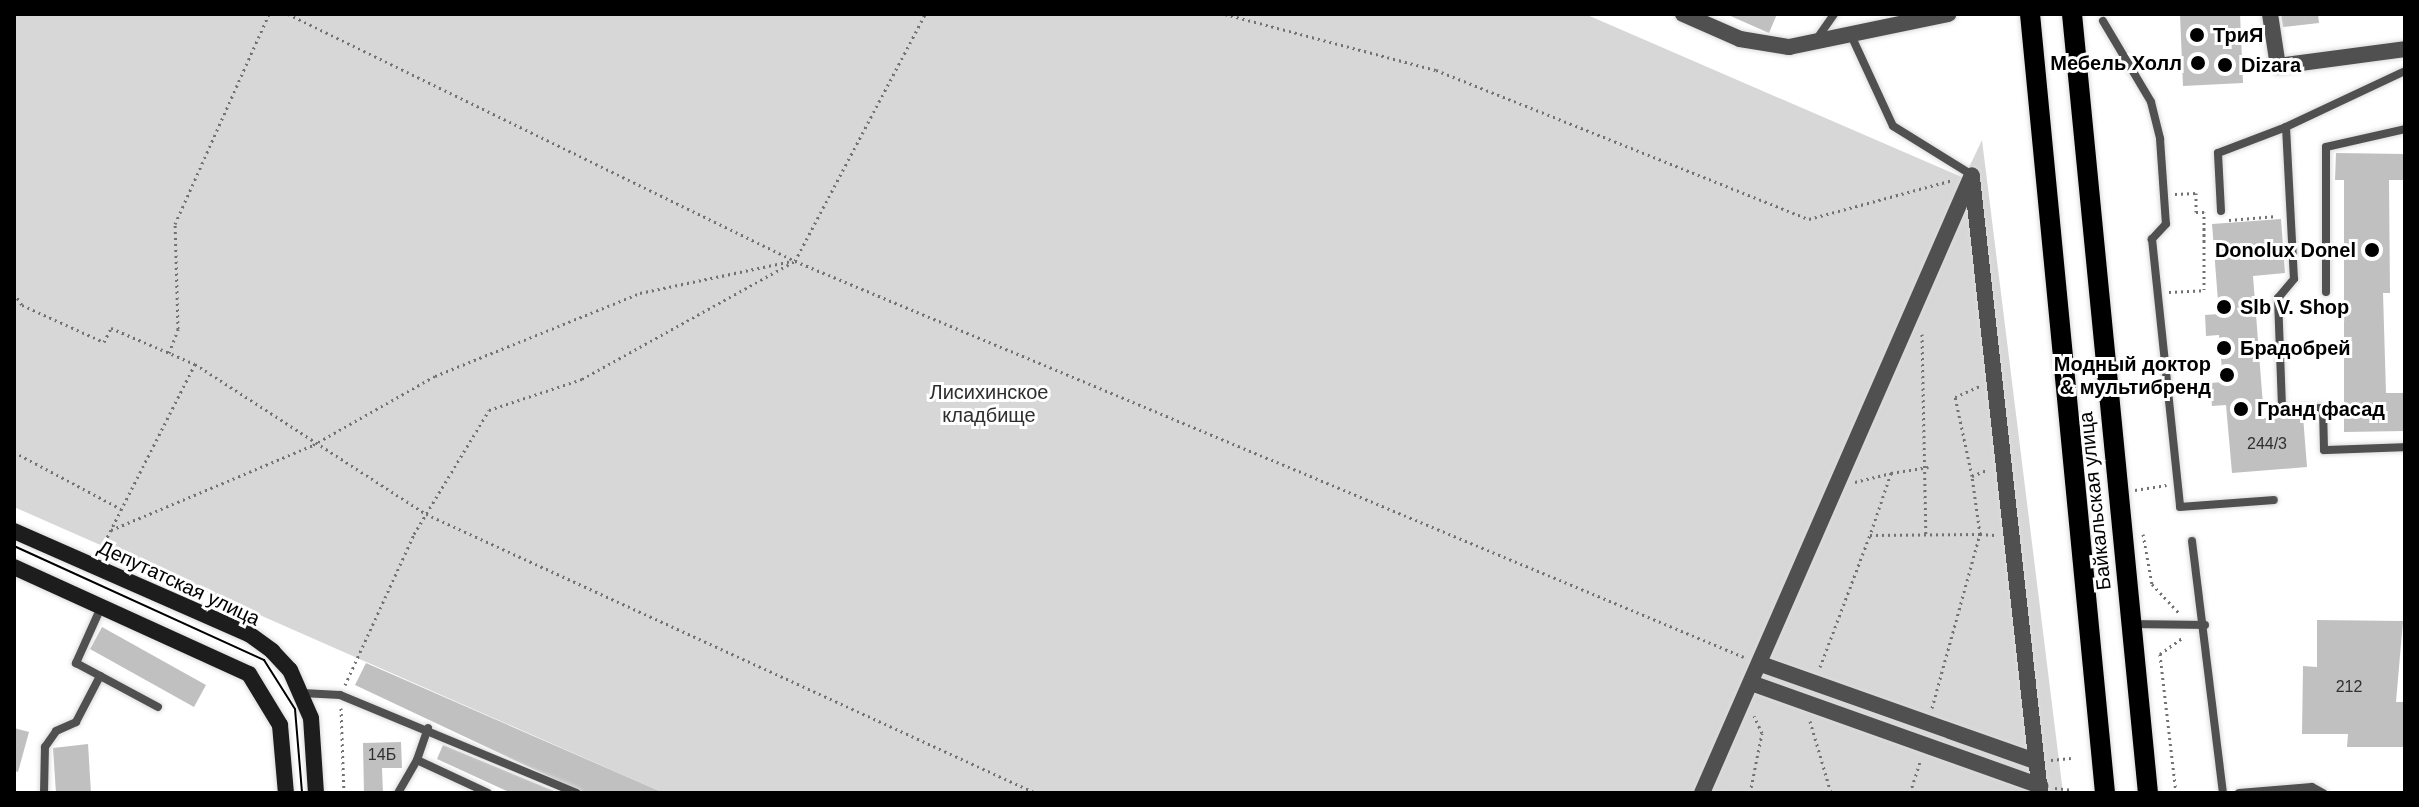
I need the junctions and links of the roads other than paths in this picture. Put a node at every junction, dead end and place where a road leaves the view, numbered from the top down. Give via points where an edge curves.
1 (1683, 14) edge
2 (1834, 14) edge
3 (1949, 14) edge
4 (2030, 14) edge
5 (2072, 14) edge
6 (2270, 14) edge
7 (2103, 21) dead end
8 (1850, 33) junction
9 (1814, 43) junction
10 (2405, 49) edge
11 (2405, 71) edge
12 (2286, 127) junction
13 (2405, 129) edge
14 (1972, 175) junction
15 (2221, 211) road end
16 (2326, 292) dead end
17 (2405, 447) edge
18 (2274, 500) dead end
19 (14, 531) edge
20 (2192, 541) dead end
21 (14, 567) edge
22 (102, 604) junction
23 (2131, 624) junction
24 (2205, 625) junction
25 (1761, 664) junction
26 (100, 676) junction
27 (1754, 684) junction
28 (302, 693) junction
29 (158, 707) dead end
30 (428, 728) junction
31 (417, 760) junction
32 (2035, 761) junction
33 (2040, 790) edge
34 (44, 793) edge
35 (286, 793) edge
36 (316, 793) edge
37 (398, 793) edge
38 (488, 793) edge
39 (577, 793) edge
40 (1702, 793) edge
41 (2105, 793) edge
42 (2148, 793) edge
43 (2223, 793) edge
44 (2239, 793) edge
45 (2323, 793) edge

1 - 9 street via 1740,39 1789,47
2 - 9 lane
3 - 8 street
4 - 41 main road, Байкальская улица
5 - 23 main road, Байкальская улица
6 - 10 street via 2278,66
7 - 18 lane via 2151,102 2166,224 2152,239 2180,507
8 - 9 street
8 - 14 lane via 1893,126
11 - 12 lane
12 - 15 lane via 2218,153
12 - 17 lane via 2294,279 2278,298 2282,409 2323,408 2324,450
13 - 16 lane via 2326,147
14 - 25 street
14 - 32 street
19 - 28 main road, Депутатская улица via 249,634 290,670
20 - 24 lane
21 - 22 main road
22 - 26 lane via 76,663
22 - 35 main road via 249,674 280,725
23 - 24 lane
23 - 42 main road, Байкальская улица
24 - 43 lane
25 - 27 street
25 - 32 street
26 - 29 lane
26 - 34 lane via 76,722 56,731 45,747
27 - 33 street
27 - 40 street
28 - 30 lane via 340,695
28 - 36 main road, Депутатская улица via 312,728
30 - 31 lane
30 - 39 lane
31 - 37 lane
31 - 38 lane
32 - 33 street
44 - 45 lane via 2312,787

